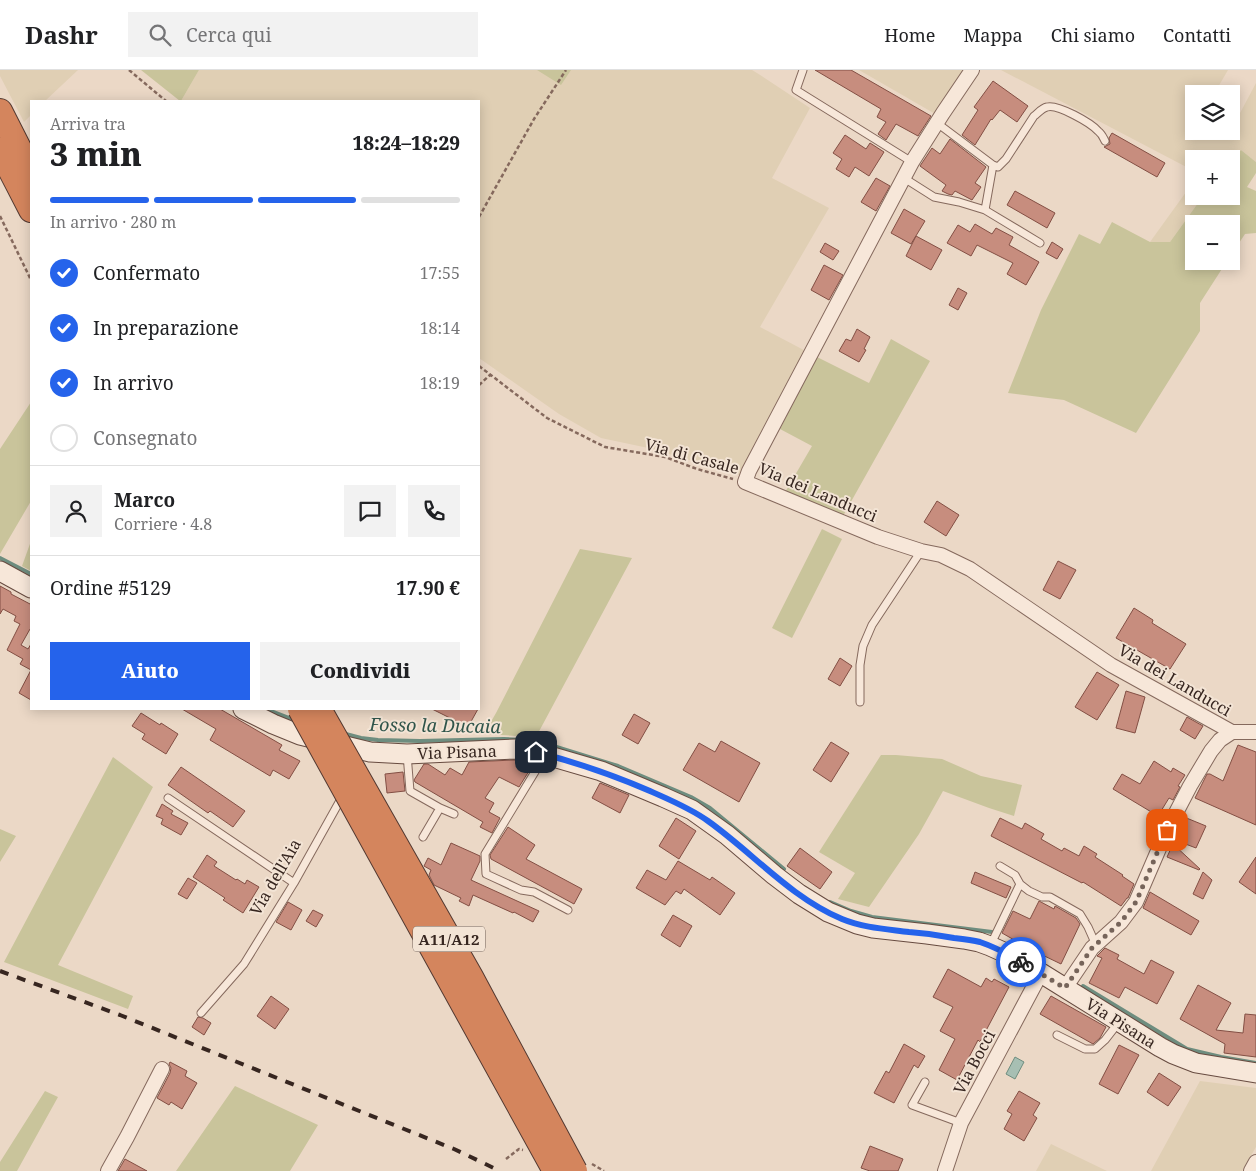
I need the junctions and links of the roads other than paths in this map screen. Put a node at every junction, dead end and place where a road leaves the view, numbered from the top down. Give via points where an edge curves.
1 (803, 70) edge
2 (972, 70) edge
3 (0, 111) edge
4 (937, 123) junction
5 (1105, 141) dead end
6 (0, 150) edge
7 (912, 162) junction
8 (993, 165) junction
9 (30, 170) edge
10 (904, 178) junction
11 (30, 208) edge
12 (985, 210) junction
13 (1040, 243) dead end
14 (921, 551) junction
15 (0, 571) edge
16 (30, 587) edge
17 (860, 702) dead end
18 (245, 710) edge
19 (301, 710) edge
20 (320, 710) edge
21 (1232, 732) junction
22 (1256, 732) edge
23 (407, 754) junction
24 (545, 754) junction
25 (366, 759) junction
26 (168, 798) dead end
27 (440, 808) junction
28 (454, 814) dead end
29 (423, 837) dead end
30 (1000, 866) dead end
31 (294, 883) junction
32 (1020, 884) junction
33 (568, 910) dead end
34 (1096, 945) junction
35 (990, 946) junction
36 (1041, 973) junction
37 (1065, 988) junction
38 (201, 1013) dead end
39 (1119, 1022) junction
40 (1057, 1035) dead end
41 (162, 1069) dead end
42 (1256, 1074) edge
43 (925, 1082) dead end
44 (961, 1123) junction
45 (1256, 1162) edge
46 (108, 1171) edge
47 (554, 1171) edge
48 (575, 1171) edge
49 (945, 1171) edge
50 (1251, 1171) edge

1 - 7 lane via 796,90
2 - 4 street, Via dei Landucci
3 - 9 highway
4 - 7 street, Via dei Landucci
4 - 8 lane
5 - 8 lane via 1098,130 1075,115 1046,107 1034,116 1002,164 998,167
6 - 11 highway
7 - 10 street, Via dei Landucci
8 - 12 lane
10 - 12 lane via 934,197
10 - 14 street, Via dei Landucci via 745,482 878,537
12 - 13 lane
14 - 17 lane via 872,625 863,646
14 - 21 street, Via dei Landucci via 970,569 1111,665
15 - 16 main road
18 - 25 main road, Via Pisana via 272,724
19 - 47 highway, A11/A12, bridge
20 - 48 highway, A11/A12, bridge via 471,977
21 - 22 street
21 - 34 street via 1211,751 1190,786 1136,902 1121,922
23 - 24 main road, Via Pisana via 515,749
23 - 25 main road, Via Pisana
23 - 27 lane via 410,791
24 - 33 lane via 485,854 486,874 521,890 534,892
24 - 35 main road, Via Pisana via 601,771 692,810 800,894 842,919 873,928 964,939
25 - 31 lane, Via dell'Aia
26 - 31 lane
27 - 28 lane
27 - 29 lane
30 - 32 lane via 1015,875
31 - 38 lane, Via dell'Aia via 244,964
32 - 34 lane via 1080,914
32 - 35 lane
34 - 37 street
35 - 36 main road, Via Pisana
36 - 37 main road, Via Pisana
36 - 44 street, Via Bocci
37 - 39 main road, Via Pisana
39 - 40 lane via 1095,1049 1085,1049
39 - 42 main road, Via Pisana via 1186,1060
41 - 46 street
43 - 44 lane via 912,1105
44 - 49 street, Via Bocci
45 - 50 street

